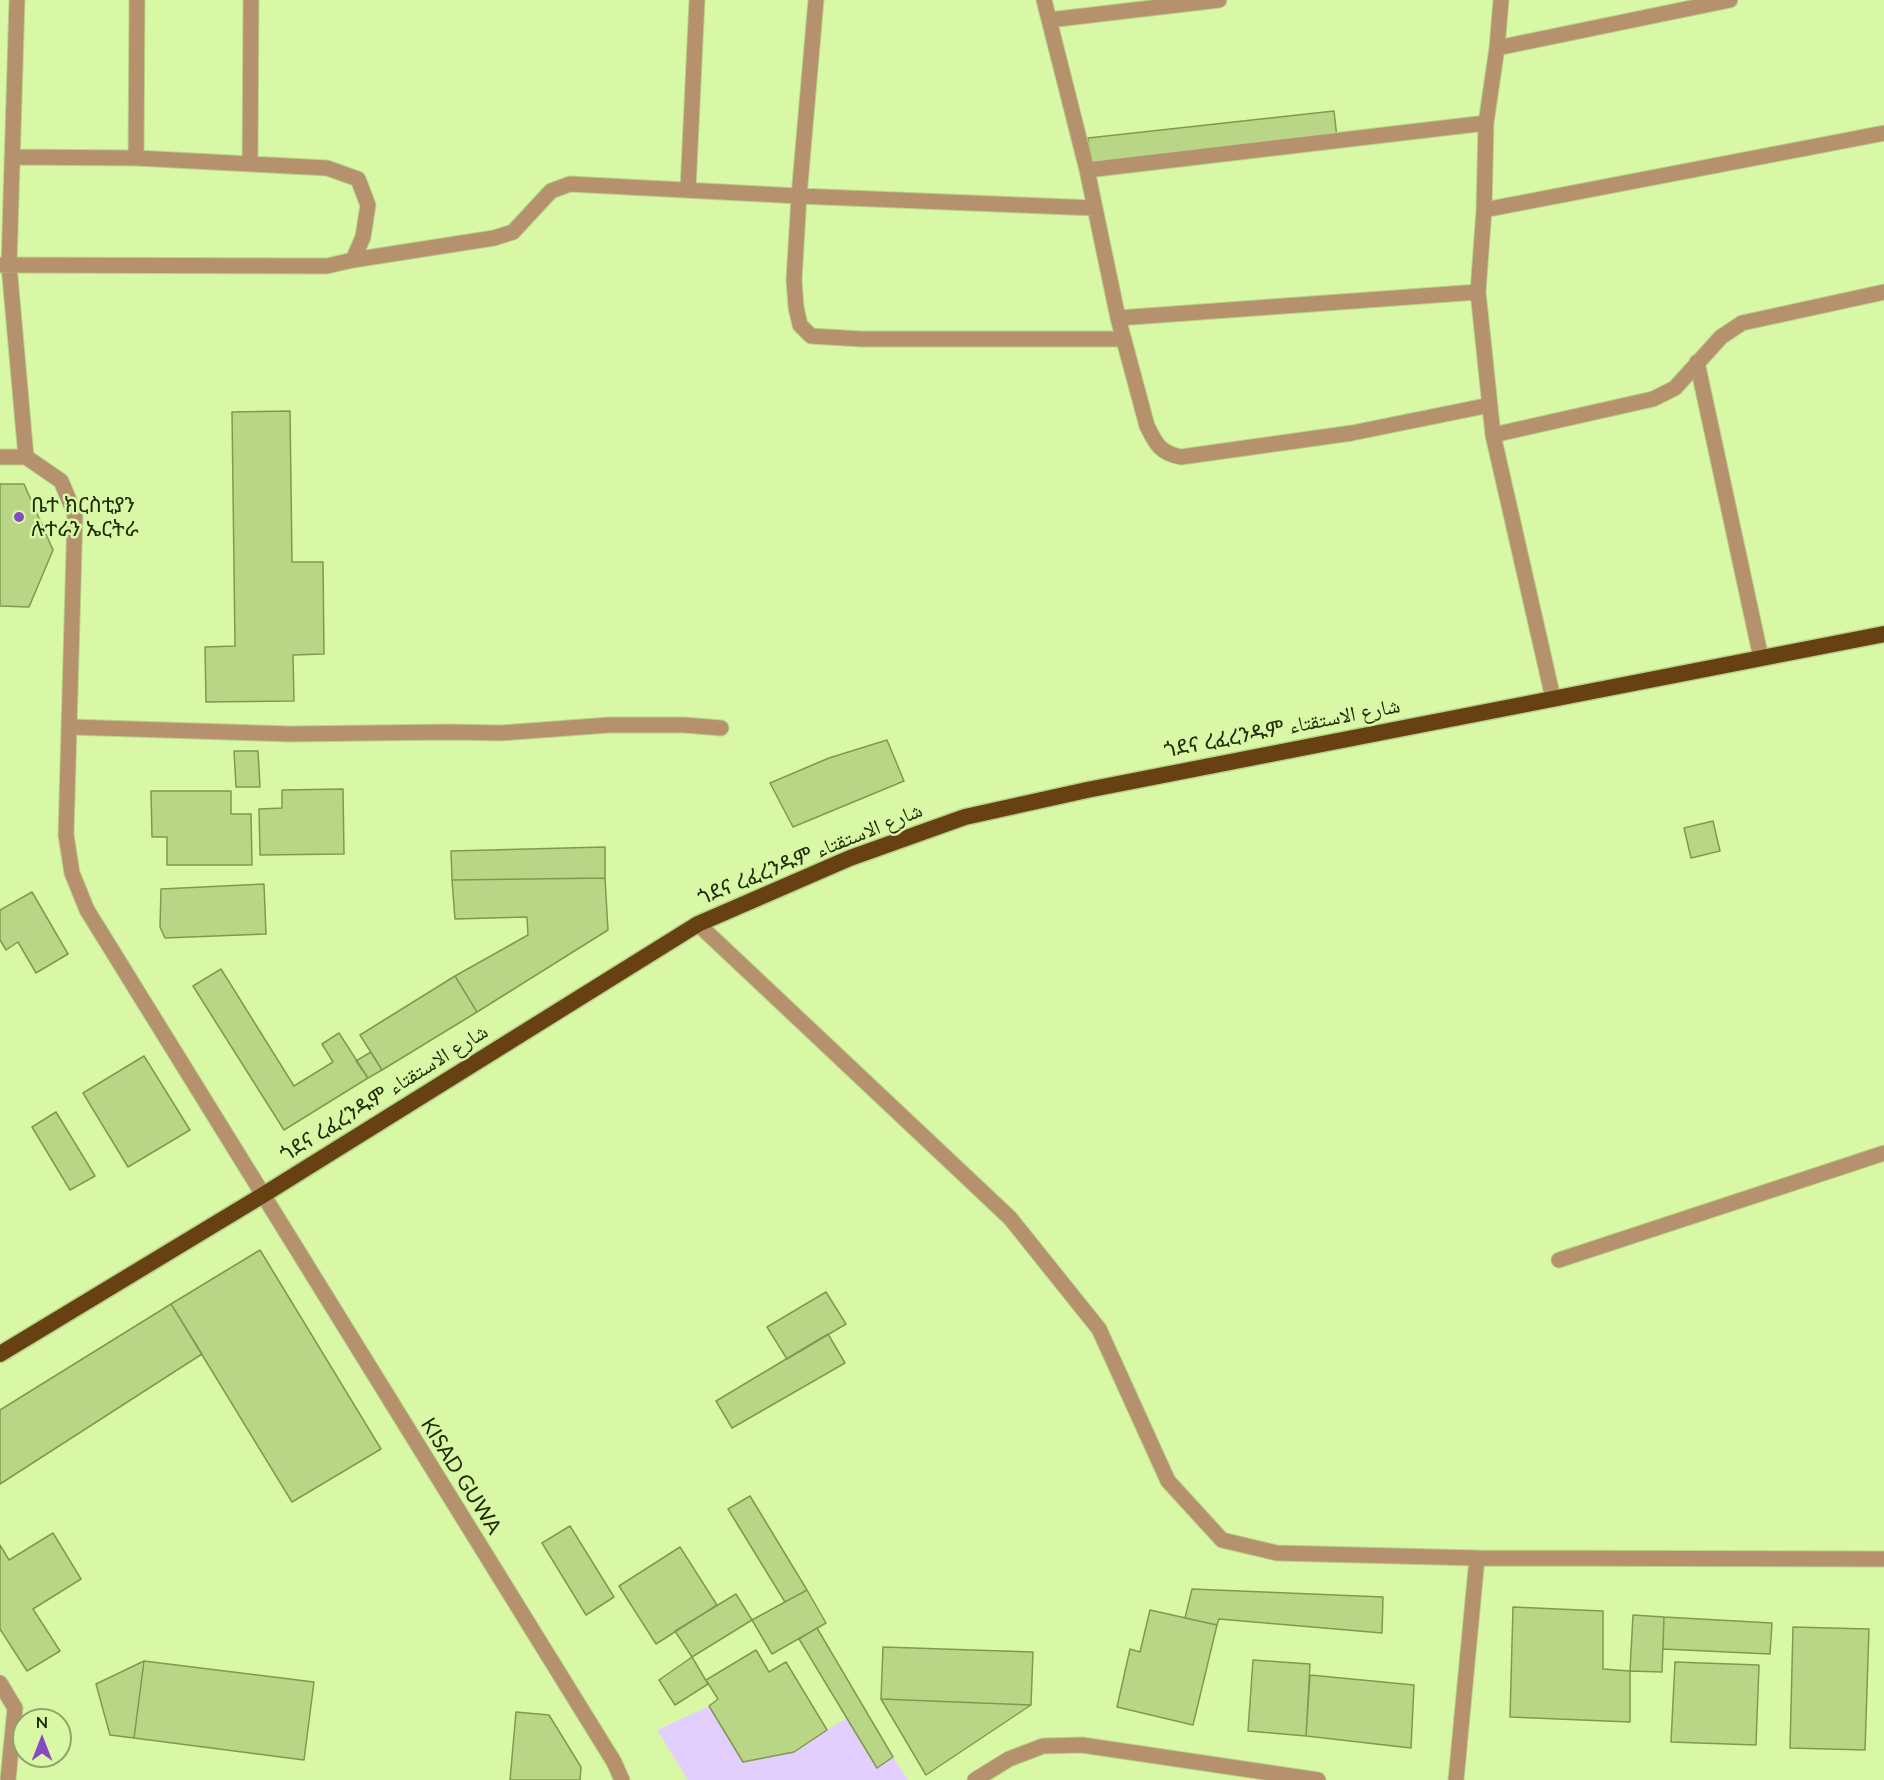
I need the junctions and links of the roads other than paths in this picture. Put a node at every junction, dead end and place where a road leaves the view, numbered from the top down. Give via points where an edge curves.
1 (17, 0) edge
2 (137, 0) edge
3 (251, 0) edge
4 (697, 0) edge
5 (816, 0) edge
6 (1044, 0) edge
7 (1219, 0) edge
8 (1501, 0) edge
9 (1730, 0) edge
10 (1049, 20) junction
11 (1497, 48) junction
12 (1486, 123) junction
13 (1884, 133) edge
14 (12, 157) junction
15 (136, 158) junction
16 (250, 164) junction
17 (1087, 170) junction
18 (688, 189) junction
19 (798, 196) junction
20 (1094, 208) junction
21 (1484, 210) junction
22 (353, 260) junction
23 (5, 265) edge
24 (1478, 292) junction
25 (1884, 292) edge
26 (1118, 318) junction
27 (1124, 339) junction
28 (1697, 362) junction
29 (1490, 405) junction
30 (1493, 435) junction
31 (0, 457) edge
32 (26, 457) junction
33 (1884, 634) edge
34 (1761, 658) junction
35 (1553, 698) junction
36 (70, 727) junction
37 (721, 728) dead end
38 (698, 924) junction
39 (1884, 1153) edge
40 (263, 1195) junction
41 (1559, 1260) dead end
42 (0, 1354) edge
43 (1477, 1558) junction
44 (1884, 1559) edge
45 (0, 1683) edge
46 (8, 1780) edge
47 (622, 1780) edge
48 (975, 1780) edge
49 (1318, 1780) edge
50 (1456, 1780) edge

1 - 14 street
2 - 15 street
3 - 16 street
4 - 18 street
5 - 19 street
6 - 10 street
7 - 10 street
8 - 11 street
9 - 11 street
10 - 17 street
11 - 12 street
12 - 17 street
12 - 21 street
13 - 21 street
14 - 15 street
14 - 23 street
15 - 16 street
16 - 22 street via 327,168 358,179 368,205 363,237
17 - 20 street
18 - 19 street
18 - 22 street via 570,184 551,191 513,232
19 - 20 street
19 - 27 street via 795,307 800,325 810,336
20 - 26 street
21 - 24 street
22 - 23 street via 327,266
23 - 32 street
24 - 26 street
24 - 29 street
25 - 28 street via 1742,323 1721,337
26 - 27 street
27 - 29 street via 1154,441 1166,454 1181,457 1352,434
28 - 30 street via 1675,388 1653,399
28 - 34 street
29 - 30 street
30 - 35 street
31 - 32 street
32 - 36 street, KISAD GUWA via 61,481 75,514
33 - 34 highway, ጎደና ረፈረንዱም شارع الاستقتاء
34 - 35 highway, ጎደና ረፈረንዱም شارع الاستقتاء
35 - 38 highway, ጎደና ረፈረንዱም شارع الاستقتاء via 965,817 849,858
36 - 37 street via 290,734 501,733 609,725
36 - 40 street, KISAD GUWA via 66,835 72,873 87,910
38 - 40 highway, ጎደና ረፈረንዱም شارع الاستقتاء
38 - 43 street via 1010,1218 1099,1329 1168,1481 1222,1540 1277,1553
39 - 41 street
40 - 42 highway, ጎደና ረፈረንዱም شارع الاستقتاء
40 - 47 street, KISAD GUWA
43 - 44 street
43 - 50 street
45 - 46 street via 15,1708
48 - 49 street via 1009,1759 1043,1746 1082,1745

